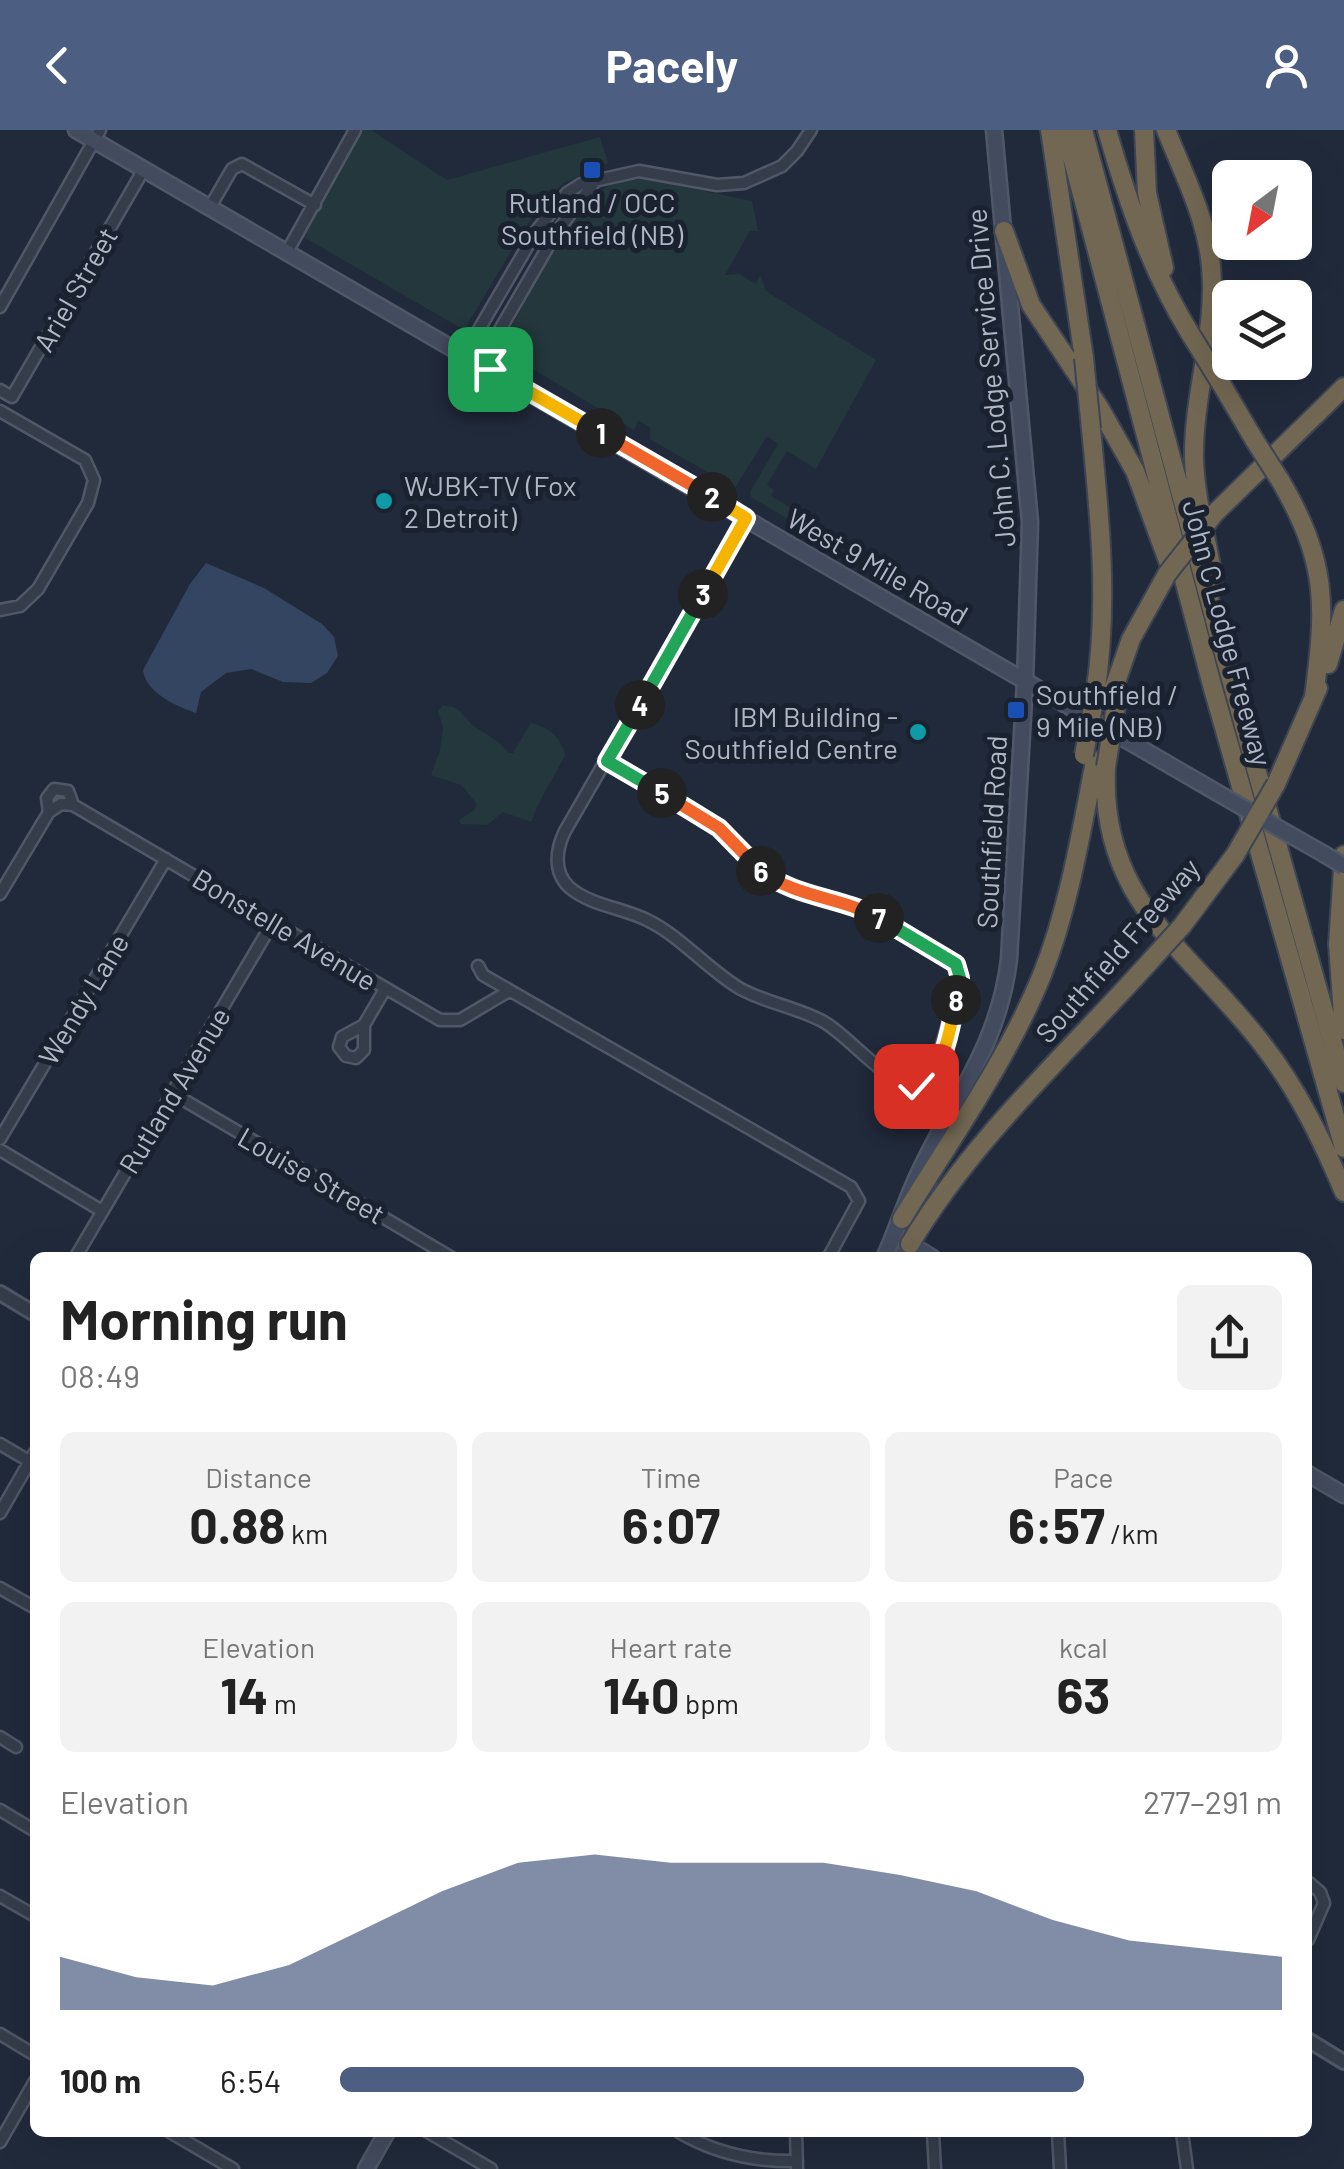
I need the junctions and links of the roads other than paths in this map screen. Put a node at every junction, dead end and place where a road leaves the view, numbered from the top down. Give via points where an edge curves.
1 (76, 130) edge
2 (355, 130) edge
3 (812, 130) edge
4 (994, 130) edge
5 (1050, 130) edge
6 (1065, 130) edge
7 (1083, 130) edge
8 (1107, 130) edge
9 (1144, 130) edge
10 (1166, 130) edge
11 (97, 135) edge
12 (144, 169) junction
13 (594, 182) junction
14 (315, 205) junction
15 (210, 207) junction
16 (536, 230) junction
17 (1004, 230) junction
18 (552, 240) junction
19 (287, 252) junction
20 (517, 264) junction
21 (532, 273) junction
22 (0, 307) edge
23 (1186, 328) junction
24 (464, 355) junction
25 (480, 364) junction
26 (1344, 386) edge
27 (0, 390) edge
28 (0, 410) edge
29 (746, 518) junction
30 (0, 610) edge
31 (1344, 610) edge
32 (1224, 654) junction
33 (1024, 682) junction
34 (1212, 684) junction
35 (1314, 696) junction
36 (1107, 701) junction
37 (607, 761) junction
38 (1095, 761) junction
39 (67, 805) junction
40 (49, 812) junction
41 (1344, 855) edge
42 (166, 859) junction
43 (1344, 866) edge
44 (0, 894) edge
45 (273, 922) junction
46 (478, 966) dead end
47 (385, 989) junction
48 (509, 990) junction
49 (364, 1025) dead end
50 (1344, 1030) edge
51 (1344, 1083) edge
52 (172, 1093) junction
53 (0, 1139) edge
54 (1344, 1148) edge
55 (0, 1150) edge
56 (1344, 1192) edge
57 (102, 1211) junction
58 (902, 1219) junction
59 (906, 1251) edge
60 (78, 1252) edge
61 (442, 1252) edge
62 (831, 1252) edge
63 (887, 1252) edge
64 (0, 1294) edge
65 (30, 1311) edge
66 (0, 1444) edge
67 (30, 1458) edge
68 (30, 1464) edge
69 (1312, 1476) edge
70 (1344, 1496) edge
71 (0, 1512) edge
72 (0, 1588) edge
73 (30, 1605) edge
74 (0, 1738) edge
75 (16, 1747) dead end
76 (0, 1810) edge
77 (30, 1828) edge
78 (1312, 1885) edge
79 (0, 1896) edge
80 (30, 1913) edge
81 (1312, 1931) edge
82 (0, 2034) edge
83 (1312, 2042) edge
84 (30, 2052) edge
85 (1344, 2062) edge
86 (30, 2089) edge
87 (179, 2137) edge
88 (383, 2137) edge
89 (437, 2137) edge
90 (689, 2137) edge
91 (796, 2137) edge
92 (933, 2137) edge
93 (1058, 2137) edge
94 (1183, 2137) edge
95 (0, 2142) edge
96 (797, 2165) edge
97 (233, 2169) edge
98 (366, 2169) edge
99 (491, 2169) edge
100 (935, 2169) edge
101 (1060, 2169) edge
102 (1187, 2169) edge

1 - 11 main road, West 9 Mile Road
2 - 14 street
3 - 13 street via 782,166 744,183 717,185 639,170
4 - 17 main road, John C. Lodge Service Drive
5 - 36 highway, bridge via 1103,534
6 - 34 highway, John C Lodge Freeway
7 - 32 highway, John C Lodge Freeway
8 - 23 highway via 1138,232
9 - 23 highway via 1153,228
10 - 32 highway via 1198,207 1212,268 1194,461
11 - 12 main road, West 9 Mile Road
11 - 22 street, Ariel Street
12 - 15 main road, West 9 Mile Road
12 - 27 street, Ariel Street via 12,397
13 - 16 street via 568,193
13 - 18 street
14 - 15 street via 242,164 232,169
14 - 19 street
15 - 19 main road, West 9 Mile Road
16 - 18 street
16 - 20 street
17 - 33 main road, John C. Lodge Service Drive via 1029,509
17 - 34 highway via 1031,305 1135,472
18 - 21 street
19 - 24 main road, West 9 Mile Road
20 - 21 street
20 - 24 street
21 - 25 street
23 - 35 highway, bridge via 1304,525 1323,604
24 - 25 main road, West 9 Mile Road
25 - 29 main road, West 9 Mile Road
26 - 36 highway, bridge via 1215,513 1167,574
28 - 30 street via 86,460 94,480 88,503 38,589 20,606
29 - 33 main road, West 9 Mile Road
29 - 37 street
31 - 35 highway, Southfield Freeway
32 - 51 highway, John C Lodge Freeway
33 - 43 main road, West 9 Mile Road, bridge
33 - 58 main road, Southfield Road via 1004,989 990,1038
34 - 54 highway, John C Lodge Freeway
35 - 59 highway, Southfield Freeway, bridge via 1261,812 1220,877 979,1146
36 - 38 highway, bridge
37 - 37 street via 558,844 568,886 653,923 742,990 825,1023 902,1084 916,1086 933,1075 960,984 956,964 857,907 777,883 704,817
38 - 56 highway via 1130,886 1156,926 1281,1070
38 - 58 highway via 1042,973
39 - 40 street
39 - 40 street via 68,791 54,789
39 - 42 street, Bonstelle Avenue
40 - 44 street
41 - 50 highway via 1338,944
42 - 45 street, Bonstelle Avenue
42 - 53 street, Wendy Lane
45 - 47 street, Bonstelle Avenue
45 - 52 street, Rutland Avenue
46 - 48 street
47 - 48 street, Bonstelle Avenue via 446,1022 465,1018
47 - 49 street
48 - 62 street via 850,1187 859,1201
52 - 57 street, Rutland Avenue
52 - 61 street, Louise Street
55 - 57 street
57 - 60 street, Rutland Avenue
58 - 63 main road, Southfield Road
64 - 65 street
66 - 67 street
68 - 71 street
69 - 70 main road
72 - 73 street
74 - 75 street
76 - 77 street
78 - 81 street via 1324,1903
79 - 80 street
82 - 84 street
83 - 85 street
86 - 95 street
87 - 97 street
88 - 98 main road
89 - 99 street
90 - 96 street via 727,2154
91 - 96 street
92 - 100 street
93 - 101 street
94 - 102 street

